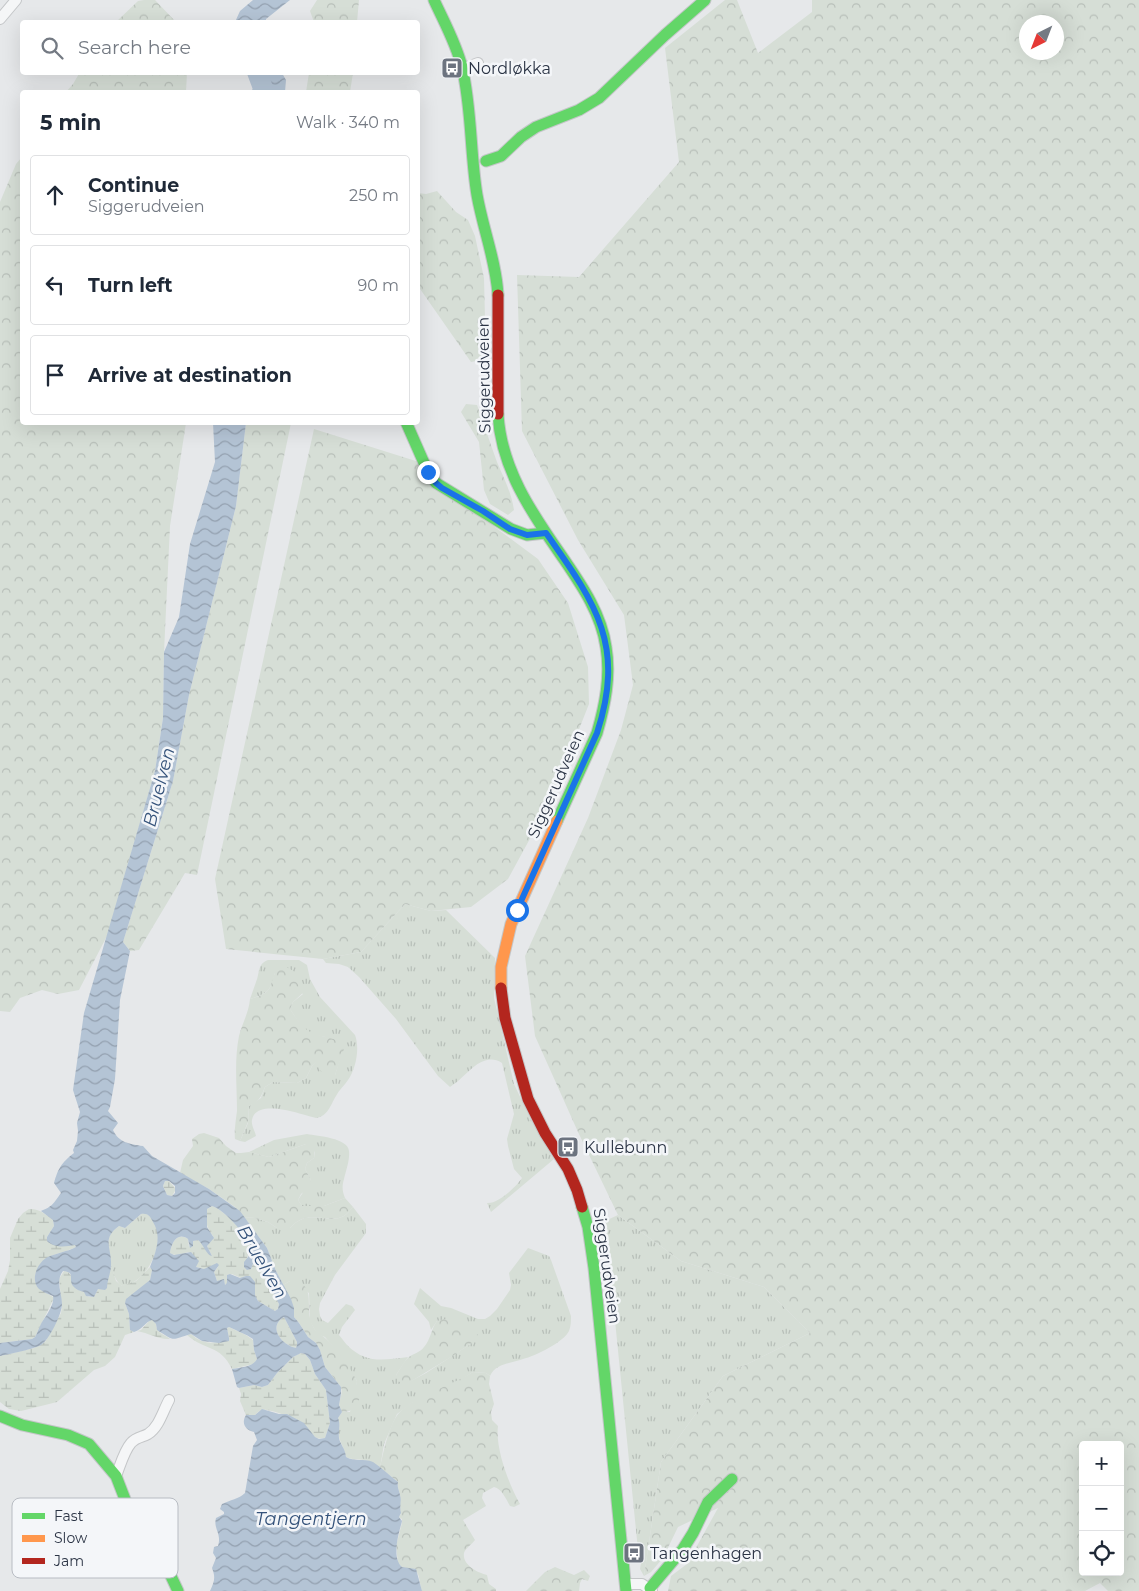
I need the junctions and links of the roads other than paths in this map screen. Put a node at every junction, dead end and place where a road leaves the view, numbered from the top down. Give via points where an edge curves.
1 (16, 0) edge
2 (434, 0) edge
3 (705, 0) edge
4 (0, 19) edge
5 (478, 63) dead end
6 (462, 69) junction
7 (486, 161) dead end
8 (407, 425) edge
9 (546, 533) junction
10 (169, 1400) dead end
11 (0, 1416) edge
12 (116, 1476) junction
13 (732, 1479) dead end
14 (124, 1498) edge
15 (172, 1578) edge
16 (626, 1588) edge
17 (651, 1590) edge
18 (178, 1591) edge

1 - 4 street
2 - 6 main road, Siggerudveien
3 - 7 main road via 599,98 528,131 501,156
5 - 6 street
6 - 9 main road, Siggerudveien via 469,106 476,190 497,280 500,432 515,481
8 - 9 main road via 436,483 510,529 527,535
9 - 16 main road, Siggerudveien via 587,595 598,618 608,656 608,690 593,745 511,924 502,958 500,985 505,1018 528,1099 574,1182 588,1227
10 - 12 street via 154,1429 132,1442
11 - 12 main road via 89,1444
12 - 14 main road
13 - 17 main road via 708,1502 688,1543
15 - 18 main road
16 - 17 street via 642,1584

